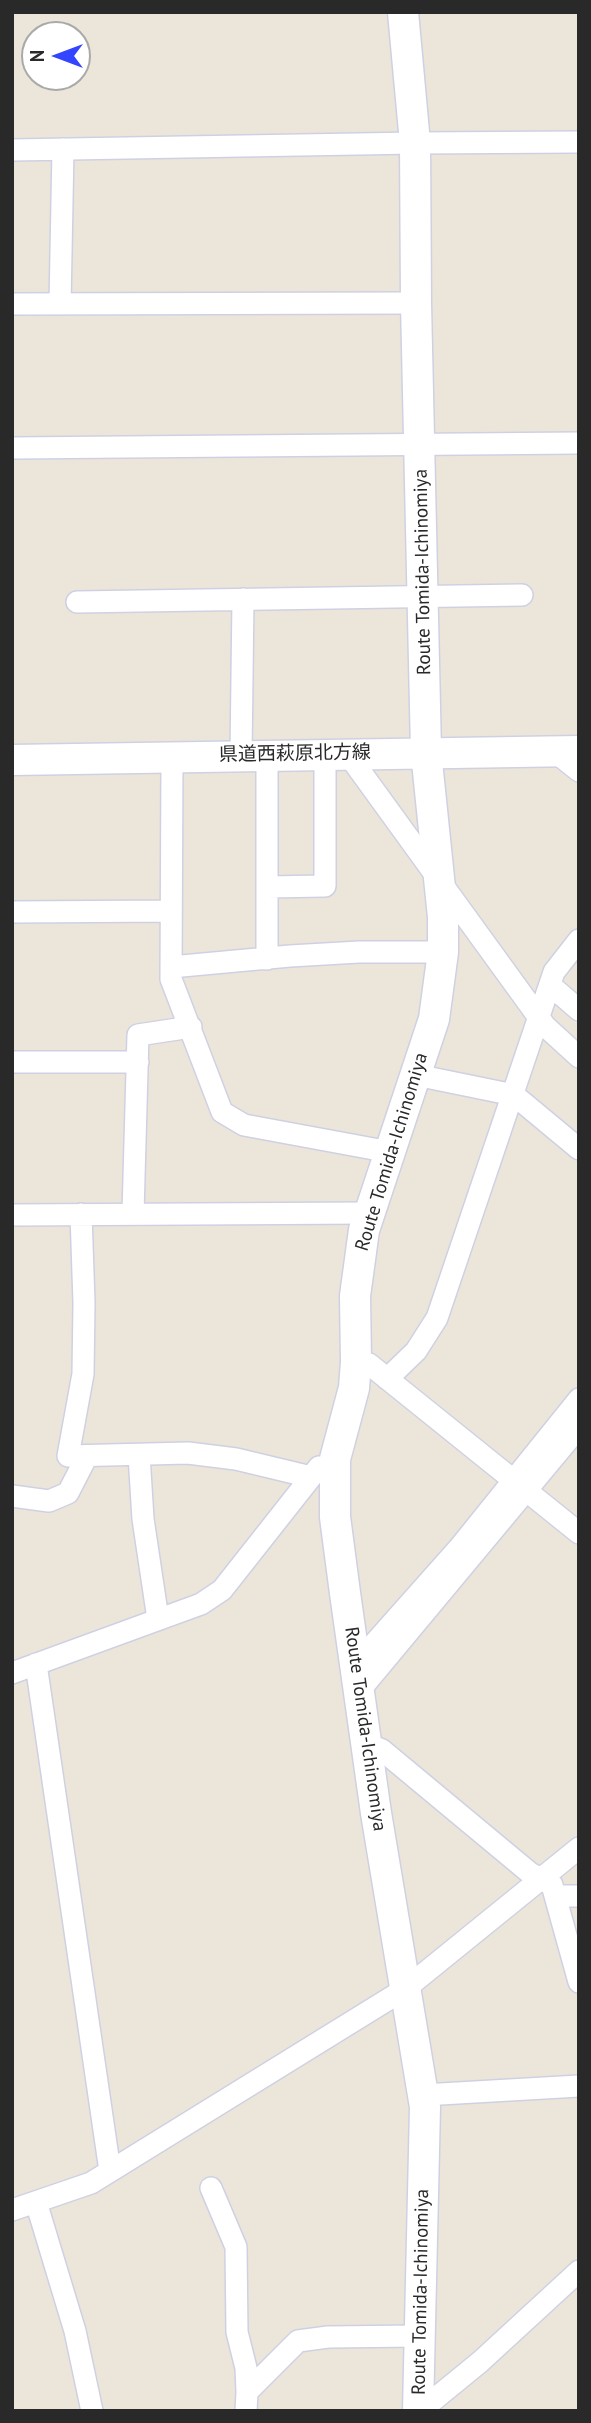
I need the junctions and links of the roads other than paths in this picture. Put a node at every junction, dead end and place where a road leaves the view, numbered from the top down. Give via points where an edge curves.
1 (403, 12) edge
2 (579, 142) edge
3 (415, 143) junction
4 (63, 149) junction
5 (12, 150) edge
6 (416, 303) junction
7 (12, 304) edge
8 (60, 304) junction
9 (579, 443) edge
10 (420, 445) junction
11 (12, 449) edge
12 (423, 594) junction
13 (522, 594) dead end
14 (243, 599) junction
15 (77, 602) dead end
16 (566, 751) edge
17 (426, 752) junction
18 (336, 753) junction
19 (254, 755) junction
20 (172, 757) junction
21 (12, 760) edge
22 (579, 771) edge
23 (439, 877) junction
24 (267, 887) junction
25 (171, 911) junction
26 (12, 912) edge
27 (579, 940) edge
28 (443, 952) junction
29 (267, 958) junction
30 (171, 967) junction
31 (550, 985) junction
32 (579, 1010) edge
33 (539, 1016) junction
34 (191, 1027) junction
35 (579, 1057) edge
36 (12, 1062) edge
37 (138, 1062) junction
38 (416, 1075) junction
39 (514, 1095) junction
40 (579, 1149) edge
41 (390, 1152) junction
42 (133, 1213) junction
43 (370, 1213) junction
44 (12, 1214) edge
45 (81, 1214) junction
46 (356, 1362) junction
47 (387, 1379) junction
48 (579, 1399) edge
49 (579, 1427) edge
50 (139, 1455) junction
51 (87, 1456) junction
52 (335, 1459) junction
53 (311, 1477) junction
54 (519, 1485) junction
55 (12, 1496) edge
56 (579, 1533) edge
57 (158, 1619) junction
58 (36, 1664) junction
59 (12, 1673) edge
60 (358, 1677) junction
61 (367, 1744) junction
62 (579, 1848) edge
63 (542, 1878) junction
64 (557, 1896) junction
65 (579, 1896) edge
66 (579, 1982) edge
67 (405, 1989) junction
68 (579, 2086) edge
69 (423, 2095) junction
70 (110, 2171) junction
71 (211, 2188) dead end
72 (36, 2202) junction
73 (12, 2210) edge
74 (579, 2271) edge
75 (419, 2336) junction
76 (247, 2401) edge
77 (92, 2411) edge
78 (419, 2411) edge

1 - 3 main road, Route Tomida-Ichinomiya
2 - 3 street
3 - 4 street
3 - 6 main road, Route Tomida-Ichinomiya
4 - 5 street
4 - 8 street
6 - 8 street
6 - 10 main road, Route Tomida-Ichinomiya
7 - 8 street
9 - 10 street
10 - 11 street
10 - 12 main road, Route Tomida-Ichinomiya
12 - 13 street
12 - 14 street
12 - 17 main road, Route Tomida-Ichinomiya
14 - 15 street
14 - 19 street
16 - 17 main road, 県道西萩原北方線
16 - 22 street
17 - 18 main road, 県道西萩原北方線
17 - 23 main road, Route Tomida-Ichinomiya
18 - 19 main road, 県道西萩原北方線
18 - 23 street
18 - 24 street via 325,886
19 - 20 main road, 県道西萩原北方線
19 - 24 street
20 - 21 main road, 県道西萩原北方線
20 - 25 street
23 - 28 main road, Route Tomida-Ichinomiya
23 - 33 street
24 - 29 street
25 - 26 street
25 - 30 street
27 - 31 street via 554,972
28 - 29 street
28 - 38 main road, Route Tomida-Ichinomiya via 434,1019
29 - 30 street
30 - 34 street via 171,979
31 - 32 street
31 - 33 street
33 - 35 street
33 - 39 street
34 - 37 street via 138,1035
34 - 41 street via 222,1112 244,1125
36 - 37 street
37 - 42 street
38 - 39 street
38 - 41 main road, Route Tomida-Ichinomiya
39 - 40 street
39 - 47 street via 437,1318 416,1351
41 - 43 main road, Route Tomida-Ichinomiya
42 - 43 street
42 - 45 street
43 - 46 main road, Route Tomida-Ichinomiya via 356,1285
44 - 45 street
45 - 51 street via 83,1374 68,1457
46 - 47 street via 369,1364
46 - 52 main road, Route Tomida-Ichinomiya via 354,1388
47 - 54 street
48 - 54 street
49 - 54 street
50 - 51 street
50 - 53 street via 188,1453
50 - 57 street
51 - 55 street via 68,1493 49,1501
52 - 53 street via 323,1463
52 - 60 main road, Route Tomida-Ichinomiya via 335,1517
53 - 57 street via 222,1590 201,1604
54 - 56 street
54 - 60 street
57 - 58 street
58 - 59 street
58 - 70 street
60 - 61 main road, Route Tomida-Ichinomiya
61 - 63 street via 382,1750 530,1873
61 - 67 main road, Route Tomida-Ichinomiya
62 - 63 street
63 - 64 street
63 - 67 street
64 - 65 street
64 - 66 street
67 - 69 main road, Route Tomida-Ichinomiya
67 - 70 street
68 - 69 street
69 - 75 main road, Route Tomida-Ichinomiya
70 - 72 street
71 - 76 street via 236,2247 237,2332 246,2368
72 - 73 street
72 - 77 street via 75,2332
74 - 78 street
75 - 76 street via 328,2337 299,2342
75 - 78 main road, Route Tomida-Ichinomiya

